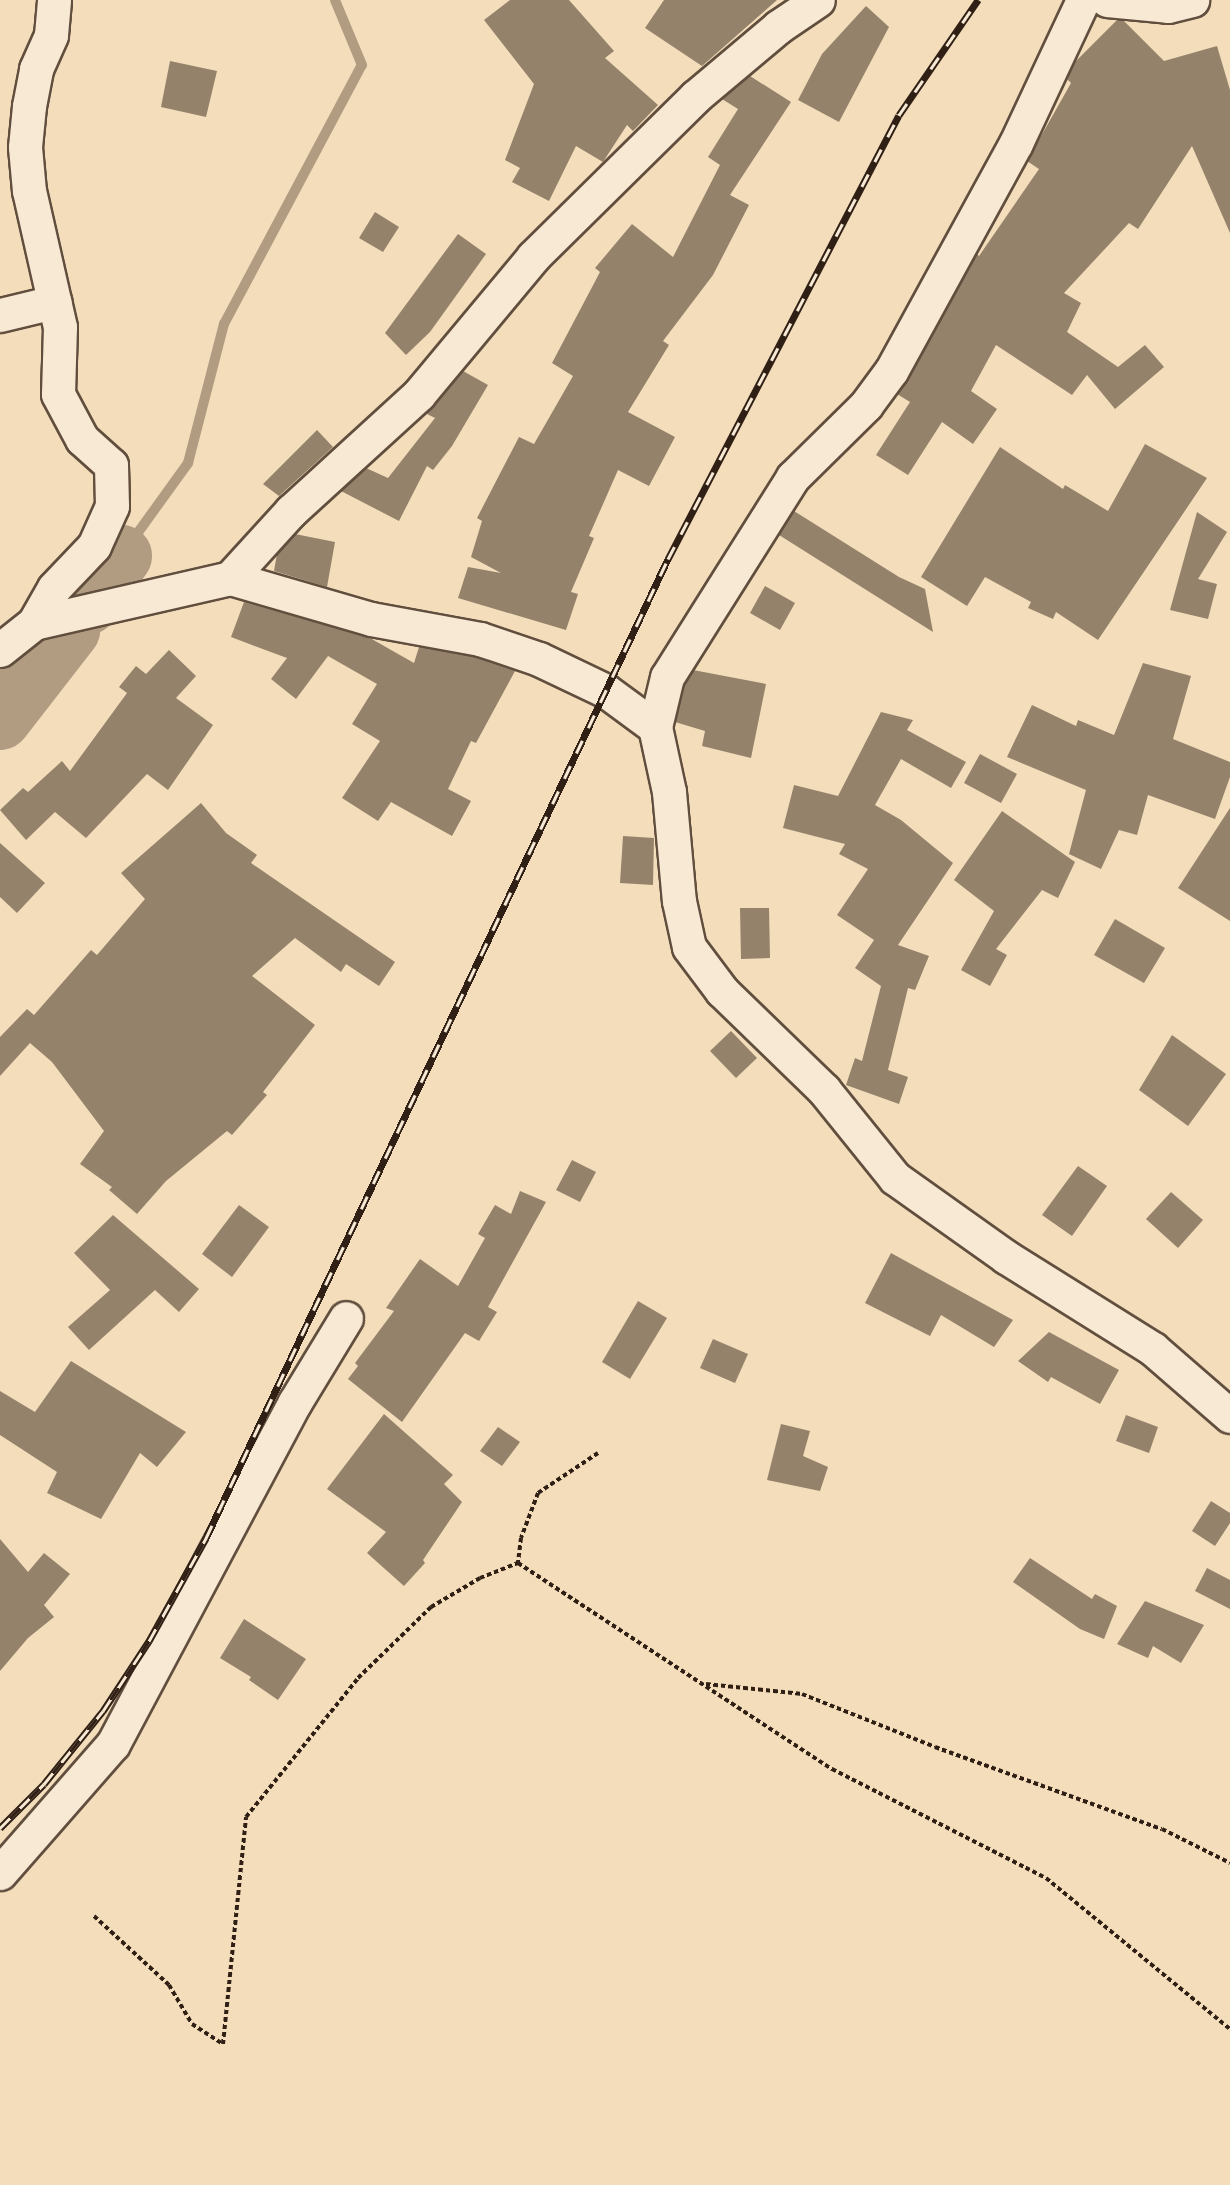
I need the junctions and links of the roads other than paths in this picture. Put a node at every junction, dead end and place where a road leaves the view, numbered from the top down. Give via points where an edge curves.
1 (54, 0) edge
2 (818, 0) edge
3 (1083, 0) edge
4 (1107, 0) edge
5 (1192, 0) edge
6 (54, 302) junction
7 (0, 315) edge
8 (230, 578) junction
9 (34, 623) junction
10 (0, 650) edge
11 (655, 727) junction
12 (346, 1318) dead end
13 (1230, 1416) edge
14 (0, 1873) edge

1 - 6 street via 51,35 36,69 25,147 29,191
2 - 8 street via 778,27 686,105 533,257 419,394 291,511
3 - 11 street via 1017,143 891,371 866,405 793,477 667,677
4 - 5 street via 1168,6
6 - 7 street
6 - 9 street via 60,327 58,394 82,439 111,465 112,506 94,546 54,588
8 - 9 street
8 - 11 street via 371,619 480,639 539,659 606,691
9 - 10 street
11 - 13 street via 669,792 679,901 689,947 722,991 824,1090 894,1178 1006,1257 1153,1349
12 - 14 street via 295,1402 113,1744

